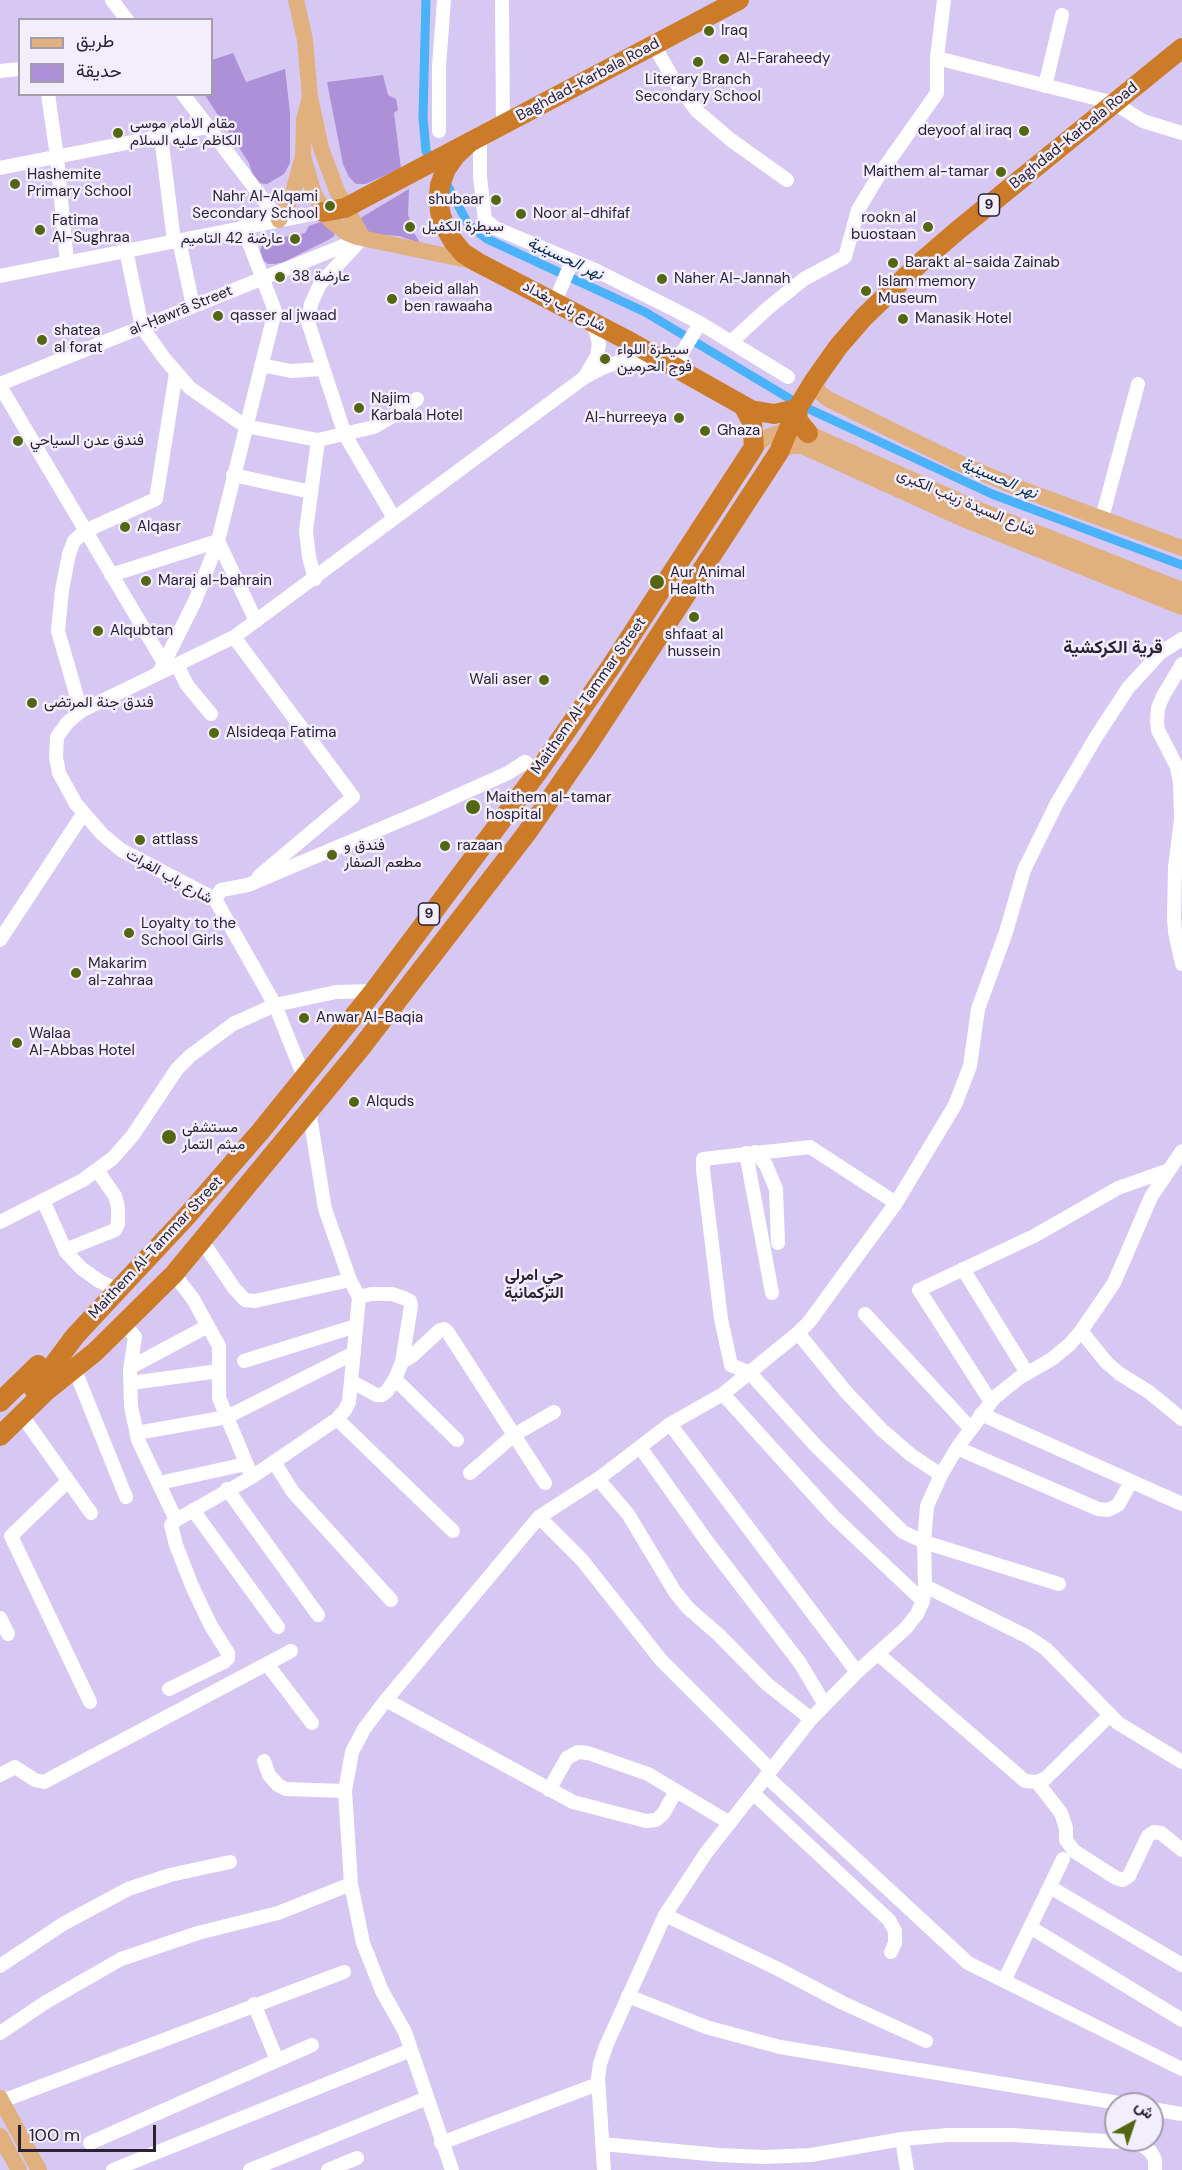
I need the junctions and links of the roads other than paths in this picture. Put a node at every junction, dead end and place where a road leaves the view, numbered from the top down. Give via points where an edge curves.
1 (112, 0) edge
2 (296, 0) edge
3 (444, 0) edge
4 (502, 0) edge
5 (739, 0) edge
6 (944, 0) edge
7 (1062, 15) dead end
8 (126, 18) edge
9 (654, 45) junction
10 (1182, 48) edge
11 (937, 58) junction
12 (18, 69) edge
13 (0, 70) edge
14 (1045, 86) junction
15 (48, 96) edge
16 (185, 96) edge
17 (310, 97) junction
18 (1114, 103) junction
19 (503, 124) junction
20 (208, 127) junction
21 (439, 131) dead end
22 (1182, 133) edge
23 (161, 136) junction
24 (466, 145) junction
25 (303, 156) junction
26 (57, 157) junction
27 (0, 168) edge
28 (787, 180) dead end
29 (345, 208) junction
30 (323, 212) junction
31 (279, 220) junction
32 (243, 227) junction
33 (363, 238) junction
34 (177, 240) junction
35 (392, 244) junction
36 (126, 250) junction
37 (68, 262) junction
38 (477, 262) junction
39 (570, 266) junction
40 (333, 267) junction
41 (288, 268) junction
42 (0, 276) edge
43 (262, 279) junction
44 (318, 287) junction
45 (558, 295) junction
46 (193, 306) junction
47 (591, 321) junction
48 (142, 327) junction
49 (697, 328) junction
50 (731, 342) junction
51 (671, 360) junction
52 (261, 365) junction
53 (322, 369) junction
54 (176, 373) junction
55 (585, 377) junction
56 (788, 377) dead end
57 (814, 381) junction
58 (1138, 384) dead end
59 (0, 385) edge
60 (417, 399) dead end
61 (744, 407) junction
62 (797, 409) junction
63 (245, 426) junction
64 (345, 435) junction
65 (800, 437) junction
66 (318, 440) junction
67 (753, 447) junction
68 (233, 475) junction
69 (311, 492) junction
70 (394, 518) junction
71 (1102, 518) junction
72 (85, 531) junction
73 (218, 541) junction
74 (1182, 548) edge
75 (111, 575) junction
76 (315, 579) junction
77 (1182, 590) edge
78 (1182, 607) edge
79 (256, 621) junction
80 (234, 637) junction
81 (1182, 639) edge
82 (1182, 664) edge
83 (167, 667) junction
84 (81, 711) junction
85 (211, 714) dead end
86 (537, 773) junction
87 (83, 814) junction
88 (503, 816) junction
89 (1181, 819) edge
90 (526, 834) junction
91 (476, 852) junction
92 (1178, 867) edge
93 (500, 868) junction
94 (248, 885) junction
95 (214, 899) junction
96 (0, 940) edge
97 (1182, 964) edge
98 (374, 991) junction
99 (275, 1005) junction
100 (304, 1077) junction
101 (309, 1110) junction
102 (260, 1132) junction
103 (276, 1150) junction
104 (1182, 1150) edge
105 (751, 1152) junction
106 (237, 1160) junction
107 (97, 1170) junction
108 (1169, 1170) junction
109 (256, 1175) junction
110 (43, 1200) junction
111 (896, 1203) junction
112 (0, 1222) edge
113 (202, 1241) junction
114 (778, 1243) dead end
115 (65, 1250) junction
116 (963, 1269) junction
117 (174, 1274) junction
118 (350, 1280) junction
119 (118, 1290) junction
120 (772, 1293) dead end
121 (359, 1297) junction
122 (865, 1314) dead end
123 (124, 1323) junction
124 (208, 1326) junction
125 (356, 1326) junction
126 (1081, 1331) junction
127 (798, 1334) junction
128 (75, 1336) junction
129 (95, 1352) junction
130 (354, 1353) junction
131 (244, 1361) dead end
132 (402, 1362) junction
133 (131, 1367) junction
134 (219, 1371) junction
135 (750, 1373) junction
136 (1027, 1373) junction
137 (77, 1375) junction
138 (395, 1379) junction
139 (351, 1381) junction
140 (131, 1383) junction
141 (41, 1387) junction
142 (723, 1394) junction
143 (0, 1402) edge
144 (991, 1402) junction
145 (554, 1412) dead end
146 (981, 1414) junction
147 (226, 1417) junction
148 (337, 1419) junction
149 (1182, 1419) edge
150 (0, 1421) edge
151 (28, 1424) junction
152 (670, 1424) junction
153 (971, 1429) junction
154 (137, 1433) junction
155 (0, 1436) edge
156 (514, 1436) junction
157 (457, 1440) dead end
158 (640, 1447) junction
159 (957, 1448) junction
160 (0, 1452) edge
161 (274, 1462) junction
162 (249, 1470) junction
163 (470, 1473) dead end
164 (941, 1475) junction
165 (598, 1479) junction
166 (68, 1481) junction
167 (1131, 1482) junction
168 (159, 1483) junction
169 (545, 1483) dead end
170 (227, 1490) junction
171 (126, 1497) dead end
172 (1182, 1504) edge
173 (193, 1510) junction
174 (92, 1513) dead end
175 (539, 1517) junction
176 (176, 1520) junction
177 (453, 1531) dead end
178 (924, 1542) junction
179 (1059, 1584) dead end
180 (925, 1586) junction
181 (391, 1600) dead end
182 (922, 1601) junction
183 (318, 1615) dead end
184 (0, 1618) edge
185 (278, 1628) dead end
186 (8, 1634) dead end
187 (291, 1651) dead end
188 (878, 1654) junction
189 (267, 1664) junction
190 (857, 1672) junction
191 (169, 1689) dead end
192 (386, 1700) junction
193 (90, 1702) dead end
194 (825, 1705) junction
195 (1109, 1716) junction
196 (811, 1719) junction
197 (312, 1723) dead end
198 (264, 1761) dead end
199 (1182, 1762) edge
200 (769, 1773) junction
201 (0, 1775) edge
202 (1037, 1782) junction
203 (549, 1790) junction
204 (345, 1791) junction
205 (676, 1791) junction
206 (753, 1793) junction
207 (730, 1822) junction
208 (1182, 1850) edge
209 (1063, 1859) dead end
210 (230, 1862) dead end
211 (351, 1884) junction
212 (1050, 1887) junction
213 (665, 1915) junction
214 (1030, 1927) junction
215 (891, 1952) dead end
216 (1182, 1965) edge
217 (0, 1966) edge
218 (344, 1972) dead end
219 (1004, 1981) junction
220 (628, 1996) junction
221 (254, 2004) junction
222 (1182, 2020) edge
223 (0, 2033) edge
224 (926, 2041) dead end
225 (312, 2045) dead end
226 (411, 2050) junction
227 (277, 2060) junction
228 (1182, 2069) edge
229 (598, 2084) junction
230 (427, 2098) junction
231 (1, 2099) edge
232 (1104, 2101) edge
233 (1164, 2111) edge
234 (1182, 2114) edge
235 (21, 2137) junction
236 (902, 2139) junction
237 (3, 2140) edge
238 (90, 2143) dead end
239 (441, 2143) junction
240 (602, 2144) junction
241 (357, 2158) dead end
242 (38, 2167) edge
243 (19, 2170) edge
244 (113, 2170) edge
245 (250, 2170) edge
246 (328, 2170) edge
247 (452, 2170) edge
248 (604, 2170) edge
249 (907, 2170) edge
250 (1155, 2170) edge

1 - 8 street
2 - 17 main road via 305,40
3 - 21 street
4 - 19 street
5 - 9 highway, Baghdad-Karbala Road
6 - 11 street
7 - 14 street
9 - 19 highway, Baghdad-Karbala Road
9 - 28 street via 697,111
10 - 18 highway, Baghdad-Karbala Road / 9
11 - 14 street
11 - 50 street via 937,93 858,210 845,257 804,279
12 - 13 street
14 - 18 street
15 - 26 street
16 - 20 street
17 - 25 main road
17 - 29 main road via 321,148
18 - 22 street via 1143,121
18 - 57 highway, Baghdad-Karbala Road / 9 via 906,276 864,316
19 - 24 highway, Baghdad-Karbala Road
20 - 23 street
20 - 31 street
23 - 26 street
23 - 34 street
24 - 29 highway, Baghdad-Karbala Road
24 - 38 highway, شارع باب بغداد via 446,169 440,184 439,205 445,227 458,247
24 - 39 street via 479,168 485,220
25 - 30 main road via 310,185
25 - 31 main road via 292,196
26 - 27 street
26 - 37 street
29 - 30 highway, Baghdad-Karbala Road
29 - 33 main road
30 - 31 street
30 - 33 main road via 340,229
31 - 32 street
32 - 34 street
32 - 43 street
33 - 35 main road
33 - 40 street
33 - 41 street, al-Ḥawrā Street
34 - 36 street
34 - 46 street
35 - 38 main road
35 - 40 street via 360,250
36 - 37 street
36 - 48 street
37 - 42 street
38 - 45 highway, شارع باب بغداد
39 - 45 street
39 - 49 street via 597,271
40 - 44 street
41 - 43 street, al-Ḥawrā Street
41 - 44 street via 309,270
43 - 46 street, al-Ḥawrā Street
43 - 52 street via 275,311
44 - 53 street via 308,322
45 - 47 highway, شارع باب بغداد
46 - 48 street, al-Ḥawrā Street
47 - 51 highway, شارع باب بغداد
47 - 55 street via 597,338 597,356
48 - 54 street
48 - 59 street, al-Ḥawrā Street
49 - 50 street
49 - 51 street
50 - 56 street
51 - 55 street via 621,361
51 - 61 highway, شارع باب بغداد
52 - 53 street via 291,371
52 - 63 street
53 - 64 street
54 - 63 street via 190,388
54 - 72 street via 156,499
55 - 70 street
57 - 62 highway, Baghdad-Karbala Road / 9
57 - 71 main road via 828,399 872,421 993,478
58 - 71 street
59 - 72 street
60 - 64 street via 374,427
61 - 62 highway, شارع باب بغداد via 766,414
61 - 67 highway via 752,422
62 - 65 highway, 9
63 - 66 street
63 - 68 street
64 - 66 street
64 - 70 street
65 - 67 main road via 765,438
65 - 77 main road, شارع السيدة زينب الكبرى
65 - 78 main road, شارع السيدة زينب الكبرى via 961,518
65 - 90 highway, Maithem Al-Tammar Street / 9 via 779,452
66 - 69 street
67 - 86 highway, Maithem Al-Tammar Street / 9
68 - 69 street
68 - 73 street
69 - 76 street via 306,531
70 - 76 street
71 - 74 main road
72 - 75 street
72 - 84 street via 74,541 69,554 58,631
73 - 75 street
73 - 79 street
73 - 83 street
75 - 83 street
76 - 79 street
79 - 80 street
80 - 83 street
80 - 94 street via 353,797
81 - 111 street via 1160,653 1128,688 1052,813 1024,870 978,1009 970,1066 959,1095
82 - 89 street via 1163,696 1157,721 1177,767
83 - 84 street
83 - 85 street
84 - 87 street, شارع باب الفرات via 57,737 56,757 59,772
86 - 88 highway, Maithem Al-Tammar Street / 9
86 - 94 street via 525,762 430,808
87 - 95 street, شارع باب الفرات via 121,850
87 - 96 street
88 - 90 highway via 509,833
88 - 91 highway, Maithem Al-Tammar Street / 9
89 - 92 street
90 - 93 highway, Maithem Al-Tammar Street / 9
91 - 93 highway via 485,846 496,848 502,858
91 - 98 highway, Maithem Al-Tammar Street / 9
92 - 97 street via 1174,932
93 - 101 highway, Maithem Al-Tammar Street / 9
94 - 95 street via 221,890
95 - 99 street, شارع باب الفرات
98 - 99 street via 336,992
98 - 100 highway, Maithem Al-Tammar Street / 9
99 - 100 street, شارع باب الفرات
99 - 107 street via 233,1024 190,1056 133,1135
100 - 102 highway, Maithem Al-Tammar Street / 9
101 - 103 highway, Maithem Al-Tammar Street / 9
101 - 118 street via 325,1209
102 - 103 highway via 262,1143
102 - 106 highway, Maithem Al-Tammar Street / 9
103 - 109 highway, Maithem Al-Tammar Street / 9
104 - 108 street
105 - 111 street via 810,1147
105 - 114 street via 766,1164 774,1183
105 - 120 street
105 - 135 street via 704,1159 703,1170 730,1365
106 - 109 highway via 250,1158 258,1169
106 - 119 highway, Maithem Al-Tammar Street / 9
107 - 110 street
107 - 115 street via 115,1196 118,1224 115,1230
108 - 116 street via 1118,1188 1034,1236
108 - 126 street via 1151,1197 1114,1282
109 - 113 highway, Maithem Al-Tammar Street / 9
110 - 112 street
110 - 115 street
111 - 127 street
113 - 117 highway, Maithem Al-Tammar Street / 9
113 - 118 street via 245,1300
115 - 119 street via 81,1268
116 - 136 street
116 - 144 street via 919,1290
117 - 123 highway, Maithem Al-Tammar Street / 9
117 - 124 street
118 - 121 street
119 - 128 highway, Maithem Al-Tammar Street / 9
121 - 125 street
121 - 132 street via 392,1294 410,1301
122 - 153 street
123 - 129 highway, Maithem Al-Tammar Street / 9
123 - 133 street via 135,1337
124 - 133 street
124 - 134 street via 219,1346
125 - 130 street
125 - 131 street
126 - 136 street via 1052,1359
126 - 149 street via 1107,1363
127 - 135 street
127 - 164 street via 882,1430
128 - 141 highway, Maithem Al-Tammar Street / 9
128 - 143 highway
129 - 137 highway
129 - 141 highway, Maithem Al-Tammar Street / 9
130 - 139 street
130 - 147 street
132 - 138 street
132 - 156 street via 444,1329
133 - 140 street
134 - 140 street
134 - 147 street via 219,1398
135 - 142 street
135 - 178 street via 816,1446 903,1532
136 - 144 street
137 - 151 highway
137 - 171 street
138 - 139 street via 382,1395
138 - 157 street
139 - 148 street via 350,1402
140 - 154 street
141 - 150 highway, 9
141 - 155 highway, 9
142 - 152 street
142 - 182 street via 834,1517
144 - 146 street
145 - 156 street
146 - 153 street
146 - 167 street
147 - 154 street
147 - 162 street
148 - 161 street
148 - 177 street
151 - 160 highway
151 - 166 street
152 - 158 street
152 - 190 street
153 - 159 street
154 - 168 street
156 - 163 street
156 - 169 street
158 - 165 street
158 - 194 street via 800,1663
159 - 164 street
159 - 167 street via 1098,1509 1118,1505
161 - 162 street
161 - 181 street via 293,1492
162 - 168 street
162 - 170 street
164 - 178 street via 927,1506
165 - 175 street
165 - 196 street via 628,1514 688,1608 766,1684
166 - 174 street
166 - 193 street via 11,1536
167 - 172 street
168 - 176 street
170 - 173 street
170 - 183 street
173 - 176 street
173 - 185 street
175 - 192 street
175 - 200 street via 582,1560 661,1660
176 - 191 street via 171,1524 180,1556 228,1658
178 - 179 street
178 - 180 street
180 - 182 street
180 - 195 street via 1046,1649
182 - 188 street via 906,1629
184 - 186 street
187 - 189 street
188 - 190 street
188 - 202 street via 1013,1772 1025,1781
189 - 197 street
189 - 201 street via 44,1782 15,1767
190 - 194 street
192 - 203 street
192 - 204 street via 352,1752
194 - 196 street
195 - 199 street
195 - 202 street via 1046,1778
196 - 200 street
198 - 204 street via 269,1775 286,1789
200 - 206 street
200 - 219 street via 968,1963
202 - 208 street via 1061,1812 1066,1840 1074,1851 1116,1878 1123,1880 1129,1876 1148,1836 1154,1832
203 - 205 street via 573,1802 646,1821 663,1814
203 - 205 street via 567,1758 578,1752 648,1773
204 - 211 street
205 - 207 street
206 - 207 street
206 - 215 street via 889,1920 895,1931
207 - 213 street
209 - 212 street
210 - 217 street via 128,1889 63,1924
211 - 223 street via 278,1913 198,1933 121,1959
211 - 226 street via 363,1944
212 - 214 street
212 - 216 street
213 - 220 street
213 - 224 street
214 - 219 street
214 - 222 street
218 - 221 street
219 - 228 street
220 - 229 street via 606,2046
220 - 232 street via 706,2027 780,2047
221 - 227 street
221 - 231 street
225 - 227 street
226 - 230 street
226 - 244 street
227 - 238 street
229 - 239 street
229 - 240 street
230 - 239 street
230 - 245 street
231 - 235 main road
233 - 234 street
235 - 237 main road via 15,2145
235 - 242 main road
236 - 240 street via 811,2155 764,2157
236 - 249 street
236 - 250 street via 948,2134 1013,2135 1135,2143 1151,2152
237 - 243 main road
239 - 247 street
240 - 248 street
241 - 246 street
242 - 243 main road via 26,2163

